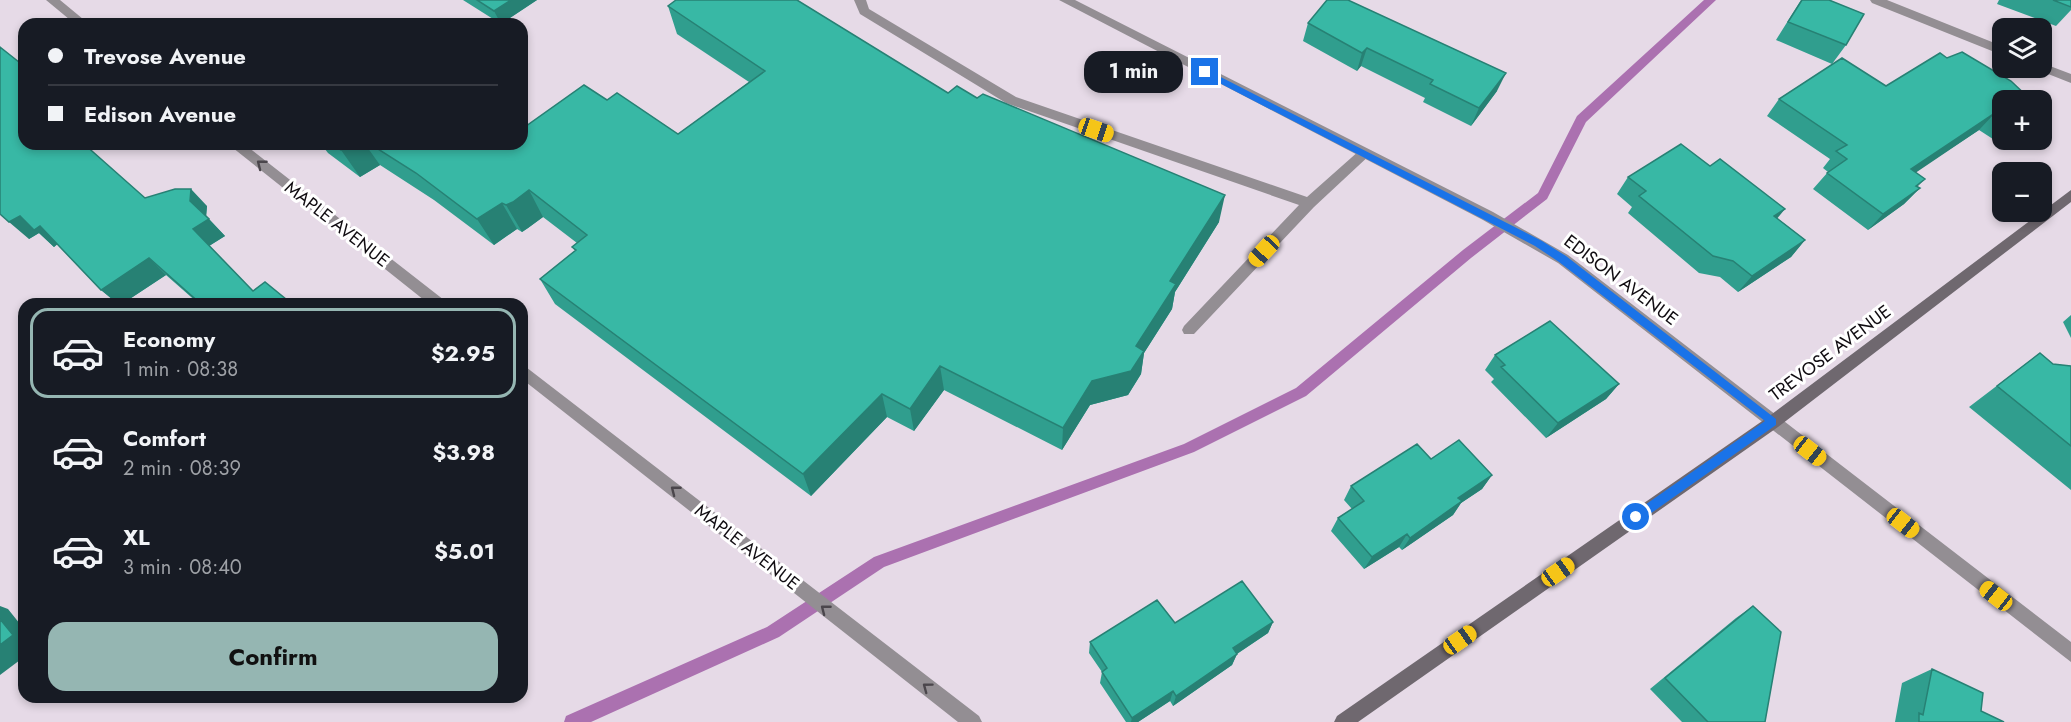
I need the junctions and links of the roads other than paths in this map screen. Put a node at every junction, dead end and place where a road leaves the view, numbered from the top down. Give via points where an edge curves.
1 (52, 0) edge
2 (860, 0) edge
3 (1065, 0) edge
4 (1876, 0) edge
5 (75, 18) edge
6 (1992, 47) edge
7 (2052, 71) edge
8 (2071, 79) edge
9 (243, 150) edge
10 (1365, 153) junction
11 (2071, 195) edge
12 (1309, 203) junction
13 (431, 298) edge
14 (1189, 330) dead end
15 (528, 375) edge
16 (1773, 422) junction
17 (2071, 653) edge
18 (973, 722) edge
19 (1342, 722) edge

1 - 5 street
2 - 12 street via 864,11 1011,100
3 - 10 street, EDISON AVENUE
4 - 6 street
7 - 8 street
13 -> 9 street, MAPLE AVENUE
10 - 12 street
10 - 16 street, EDISON AVENUE via 1563,259
11 - 16 street, TREVOSE AVENUE
12 - 14 street
18 -> 15 street, MAPLE AVENUE
16 - 17 street, EDISON AVENUE
16 - 19 street, TREVOSE AVENUE

